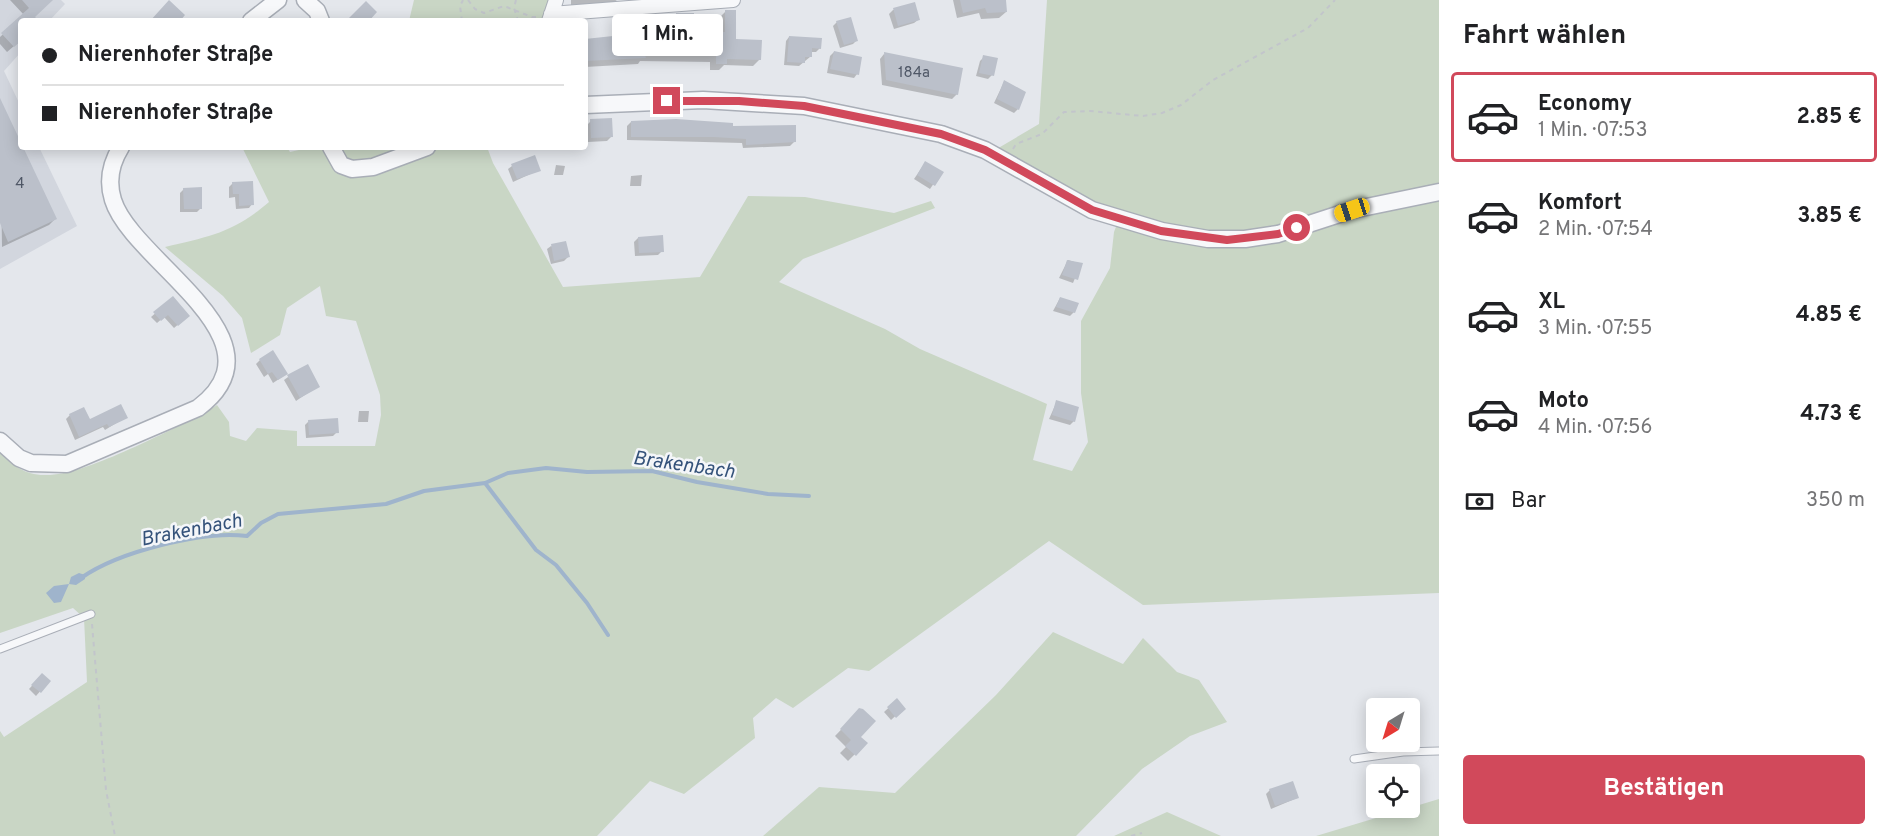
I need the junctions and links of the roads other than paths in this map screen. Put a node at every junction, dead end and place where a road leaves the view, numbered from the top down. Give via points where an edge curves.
1 (278, 0) edge
2 (305, 0) edge
3 (556, 0) edge
4 (733, 0) edge
5 (255, 18) edge
6 (320, 18) edge
7 (550, 18) edge
8 (588, 105) edge
9 (120, 150) edge
10 (333, 150) edge
11 (419, 150) edge
12 (1439, 192) edge
13 (0, 441) edge
14 (91, 614) road end
15 (0, 649) edge
16 (1439, 751) edge
17 (1354, 759) dead end

1 - 5 street
2 - 6 street
3 - 7 street
4 - 7 street
8 - 12 street via 703,100 804,106 941,134 985,150 1092,210 1161,231 1218,239 1278,234 1352,210
9 - 13 street via 111,171 114,202 133,232 219,332 225,351 224,376 214,394 198,408 67,464 30,463
10 - 11 street via 341,165 362,170
14 - 15 lane
16 - 17 lane

